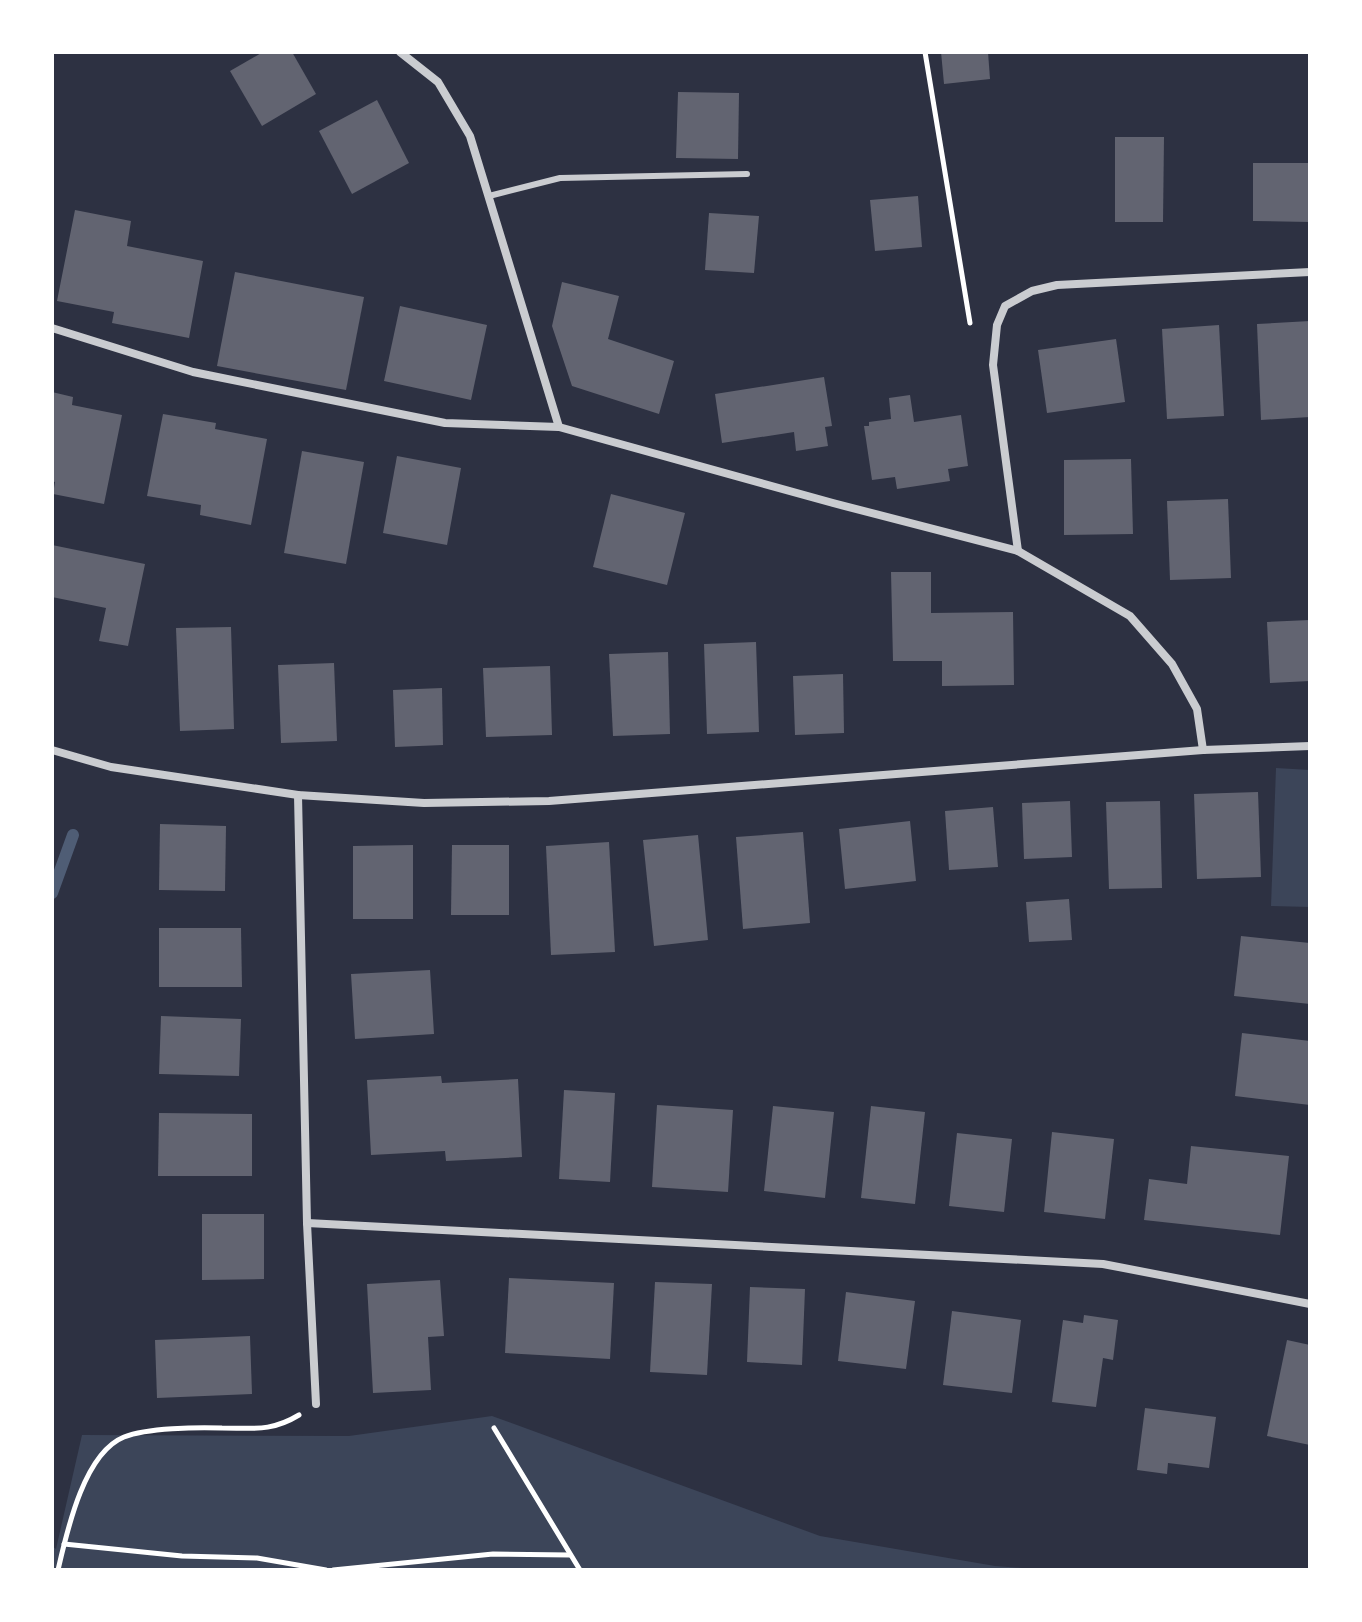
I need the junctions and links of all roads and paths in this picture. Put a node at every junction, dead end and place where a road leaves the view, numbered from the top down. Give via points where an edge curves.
1 (400, 52) edge
2 (925, 52) edge
3 (747, 174) dead end
4 (489, 196) junction
5 (1310, 272) edge
6 (966, 305) dead end
7 (52, 328) edge
8 (559, 427) junction
9 (1018, 551) junction
10 (1310, 746) edge
11 (52, 750) edge
12 (1203, 750) junction
13 (298, 795) junction
14 (307, 1223) junction
15 (1310, 1304) edge
16 (316, 1404) joint
17 (494, 1428) dead end
18 (64, 1544) junction
19 (570, 1555) junction
20 (58, 1570) edge
21 (326, 1570) edge
22 (333, 1570) edge
23 (580, 1570) edge

1 - 4 street via 438,82 470,136
2 - 6 path
3 - 4 lane via 560,178
4 - 8 street
5 - 9 street via 1057,285 1005,306 997,325 993,365
7 - 8 street via 193,372 445,423
8 - 9 street
9 - 12 street via 1130,616 1172,664 1197,709
10 - 12 street
11 - 13 street via 111,767
12 - 13 street via 549,801 424,803
13 - 14 street
14 - 15 street via 1103,1264
14 - 16 street
16 - 18 path via 267,1428 141,1431 122,1437 95,1461
17 - 19 path
18 - 20 path
18 - 21 path via 257,1558
19 - 22 path via 493,1554
19 - 23 path

